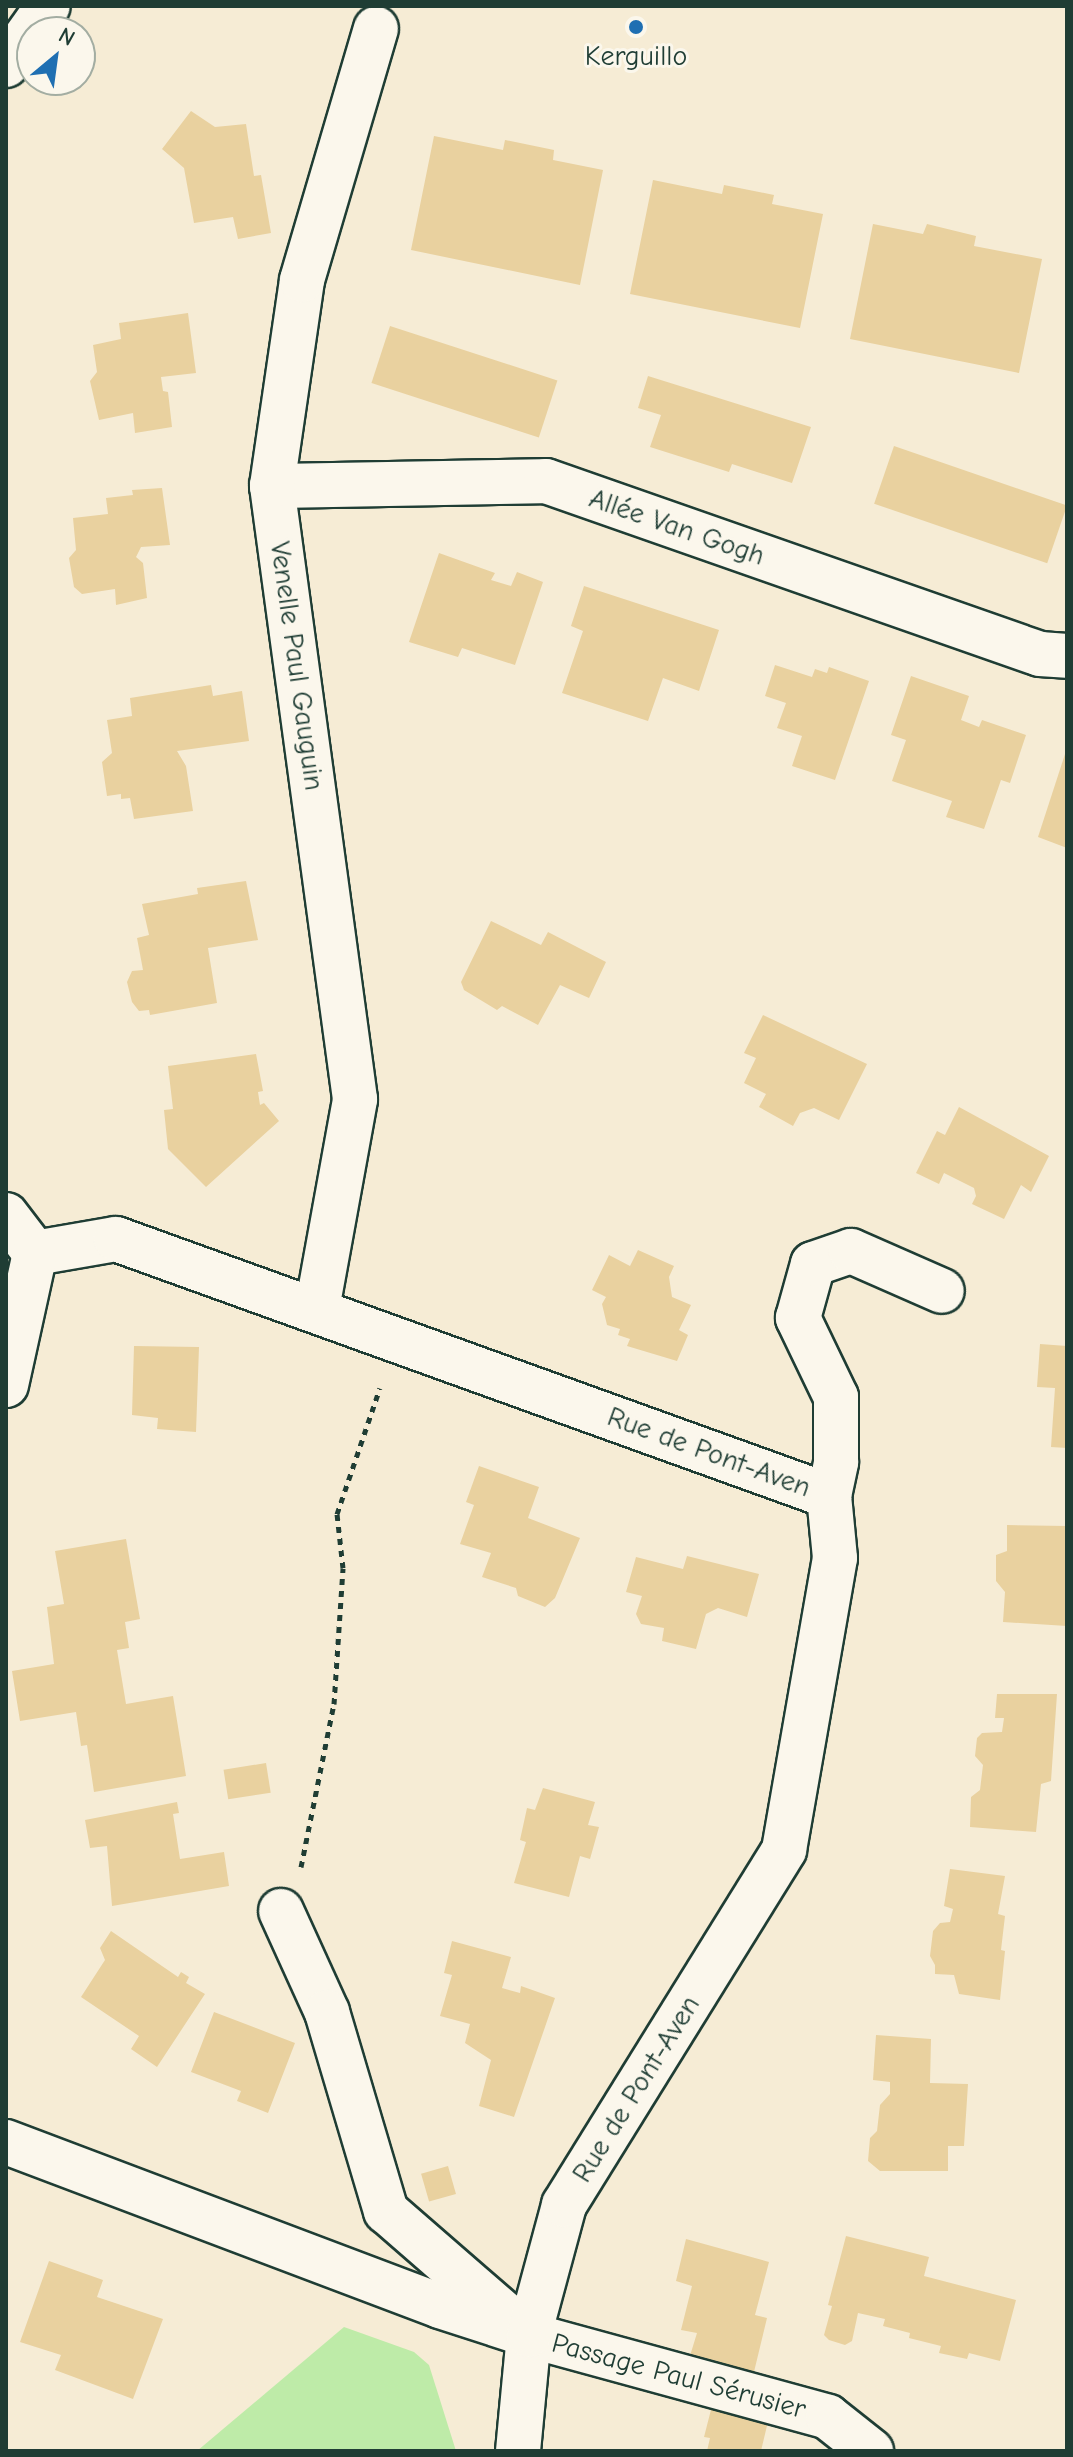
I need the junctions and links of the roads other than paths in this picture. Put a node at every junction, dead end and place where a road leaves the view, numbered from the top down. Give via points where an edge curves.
1 (48, 6) edge
2 (376, 29) dead end
3 (6, 65) edge
4 (272, 486) junction
5 (1067, 656) edge
6 (6, 1215) edge
7 (35, 1253) junction
8 (942, 1291) dead end
9 (317, 1309) junction
10 (6, 1385) edge
11 (829, 1496) junction
12 (284, 1919) road end
13 (6, 2142) edge
14 (529, 2335) junction
15 (518, 2451) edge
16 (871, 2451) edge

1 - 3 street
2 - 4 street, Venelle Paul Gauguin via 302,280
4 - 5 street, Allée Van Gogh via 546,481 1040,654
4 - 9 street, Venelle Paul Gauguin via 355,1099
6 - 7 street
7 - 9 street, Rue de Pont-Aven via 116,1239
7 - 10 street
8 - 11 street via 851,1251 813,1264 798,1318 836,1397 836,1462
9 - 11 street, Rue de Pont-Aven
11 - 14 street, Rue de Pont-Aven via 835,1558 784,1850 564,2205
12 - 14 street via 327,2012 386,2211
13 - 14 street
14 - 15 street, Rue de Pont-Aven
14 - 16 street, Passage Paul Sérusier via 828,2417

